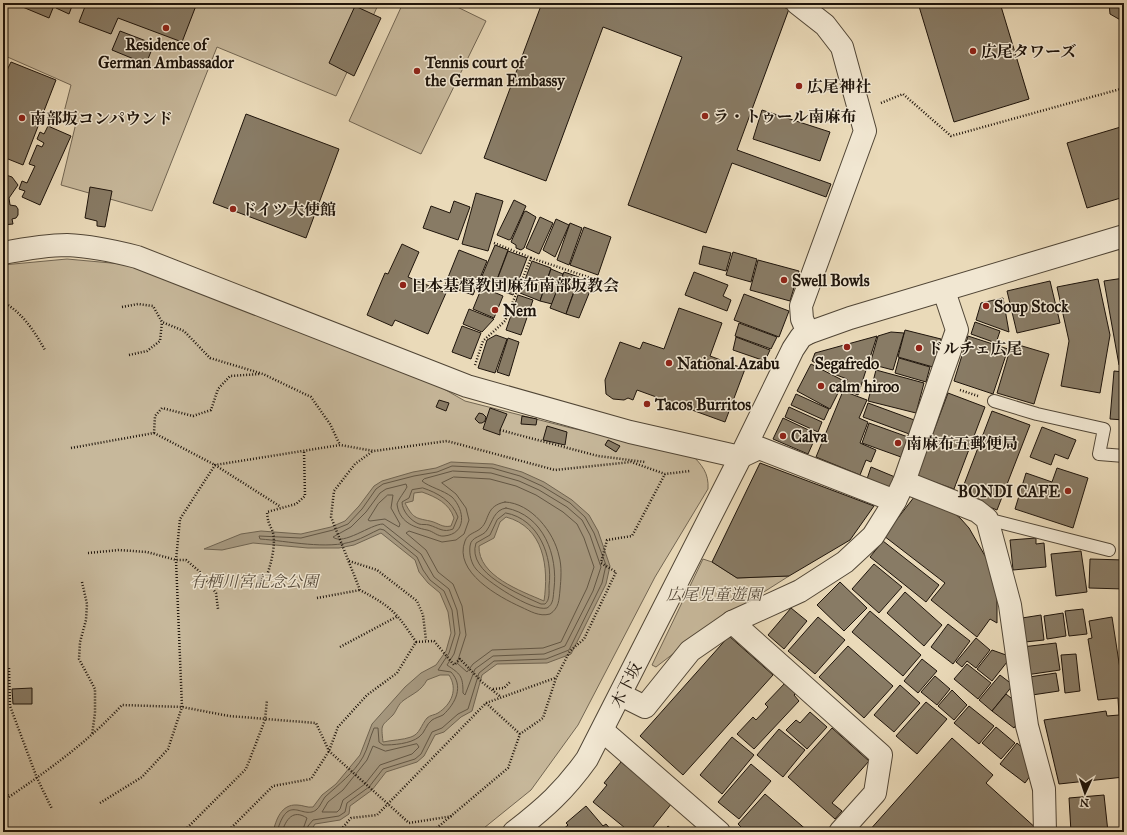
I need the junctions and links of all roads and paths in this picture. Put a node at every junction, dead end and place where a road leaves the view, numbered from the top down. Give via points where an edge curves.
1 (796, 3) edge
2 (1124, 88) edge
3 (860, 111) junction
4 (1124, 236) edge
5 (494, 243) dead end
6 (3, 253) edge
7 (531, 258) junction
8 (591, 278) dead end
9 (944, 291) junction
10 (3, 302) edge
11 (122, 307) dead end
12 (162, 322) junction
13 (808, 333) junction
14 (46, 350) dead end
15 (129, 354) dead end
16 (263, 374) junction
17 (938, 383) junction
18 (467, 386) junction
19 (994, 402) joint
20 (500, 430) dead end
21 (154, 432) junction
22 (340, 445) junction
23 (70, 448) dead end
24 (374, 450) junction
25 (304, 451) junction
26 (1124, 456) edge
27 (740, 457) junction
28 (650, 462) dead end
29 (215, 465) junction
30 (687, 467) dead end
31 (665, 474) junction
32 (900, 491) junction
33 (281, 507) junction
34 (987, 519) junction
35 (1109, 550) dead end
36 (88, 553) dead end
37 (176, 560) junction
38 (349, 560) junction
39 (267, 575) dead end
40 (82, 582) dead end
41 (360, 590) junction
42 (317, 598) dead end
43 (218, 609) dead end
44 (398, 616) junction
45 (732, 622) junction
46 (426, 640) junction
47 (416, 642) junction
48 (340, 647) dead end
49 (3, 668) edge
50 (556, 678) junction
51 (511, 681) dead end
52 (493, 689) junction
53 (621, 695) junction
54 (500, 697) junction
55 (267, 700) dead end
56 (486, 703) junction
57 (182, 707) junction
58 (265, 720) junction
59 (603, 730) junction
60 (520, 734) junction
61 (92, 735) junction
62 (329, 751) junction
63 (37, 778) junction
64 (3, 786) edge
65 (10, 797) junction
66 (100, 803) dead end
67 (3, 804) edge
68 (387, 804) junction
69 (52, 809) dead end
70 (453, 816) junction
71 (183, 832) edge
72 (227, 832) edge
73 (339, 832) edge
74 (432, 832) edge
75 (514, 832) edge
76 (719, 832) edge
77 (840, 832) edge
78 (1044, 832) edge

1 - 3 street via 825,25 842,47
2 - 3 path via 951,136 903,94
3 - 13 street via 865,131 801,306 802,319
4 - 9 street
5 - 7 path
6 - 18 street via 68,245 105,249 137,257
7 - 8 path
7 - 18 path via 505,321 483,341
9 - 13 street
9 - 17 street via 956,330
10 - 14 path via 16,309
11 - 12 path via 138,304 153,306
12 - 15 path via 160,342 147,351
12 - 16 path via 184,331 210,358
13 - 27 street, 木下坂 via 801,337 793,349
16 - 21 path via 230,376 218,389 211,410 194,416 162,408 155,416
16 - 22 path via 311,397 330,424
17 - 19 path
17 - 32 street
18 - 27 street via 630,432
19 - 26 lane via 1104,429 1100,454
20 - 28 path via 598,456
21 - 23 path
21 - 29 path
22 - 24 path
22 - 25 path
24 - 31 path via 447,441 554,470 630,462
24 - 38 path via 355,464 334,491 331,516
25 - 29 path
25 - 33 path via 305,496 296,504
27 - 32 street via 759,448
27 - 53 street, 木下坂
29 - 33 path
29 - 37 path via 180,519
30 - 31 path via 694,469
31 - 50 path via 632,536 607,540 601,563 616,572 584,639 570,651
32 - 34 street via 977,511
32 - 45 street via 873,536 845,562 800,591
33 - 39 path via 267,512 268,524 273,530 272,558
34 - 35 lane
34 - 78 street via 1010,604 1027,726 1044,789
36 - 37 path via 119,550 147,552
37 - 43 path via 186,560 199,570 216,592
37 - 57 path
38 - 41 path
38 - 46 path via 377,570 417,601 423,615
40 - 61 path via 86,620 80,642 79,659 95,689
41 - 42 path
41 - 44 path via 384,603
44 - 47 path
44 - 48 path
45 - 53 street via 690,651 646,707
45 - 77 street via 881,755 875,793
46 - 47 path
46 - 52 path via 434,641 454,665 460,658 483,683
47 - 62 path via 397,673 367,695 338,727
49 - 63 path via 9,668 10,706
50 - 54 path
50 - 60 path via 542,718
51 - 52 path via 504,688
52 - 54 path
53 - 59 street, 木下坂
54 - 56 path
55 - 58 path
56 - 60 path
56 - 68 path
57 - 58 path
57 - 61 path via 122,704
57 - 66 path via 168,749 142,777
58 - 62 path via 316,723
58 - 71 path via 246,770
59 - 75 street, 木下坂 via 570,784 543,810
59 - 76 street
60 - 70 path via 508,768
61 - 63 path
62 - 68 path
62 - 72 path via 311,779 274,786
63 - 65 path
63 - 69 path
64 - 65 path
65 - 67 path
68 - 70 path via 409,823
68 - 73 path via 377,814 351,818
70 - 74 path

